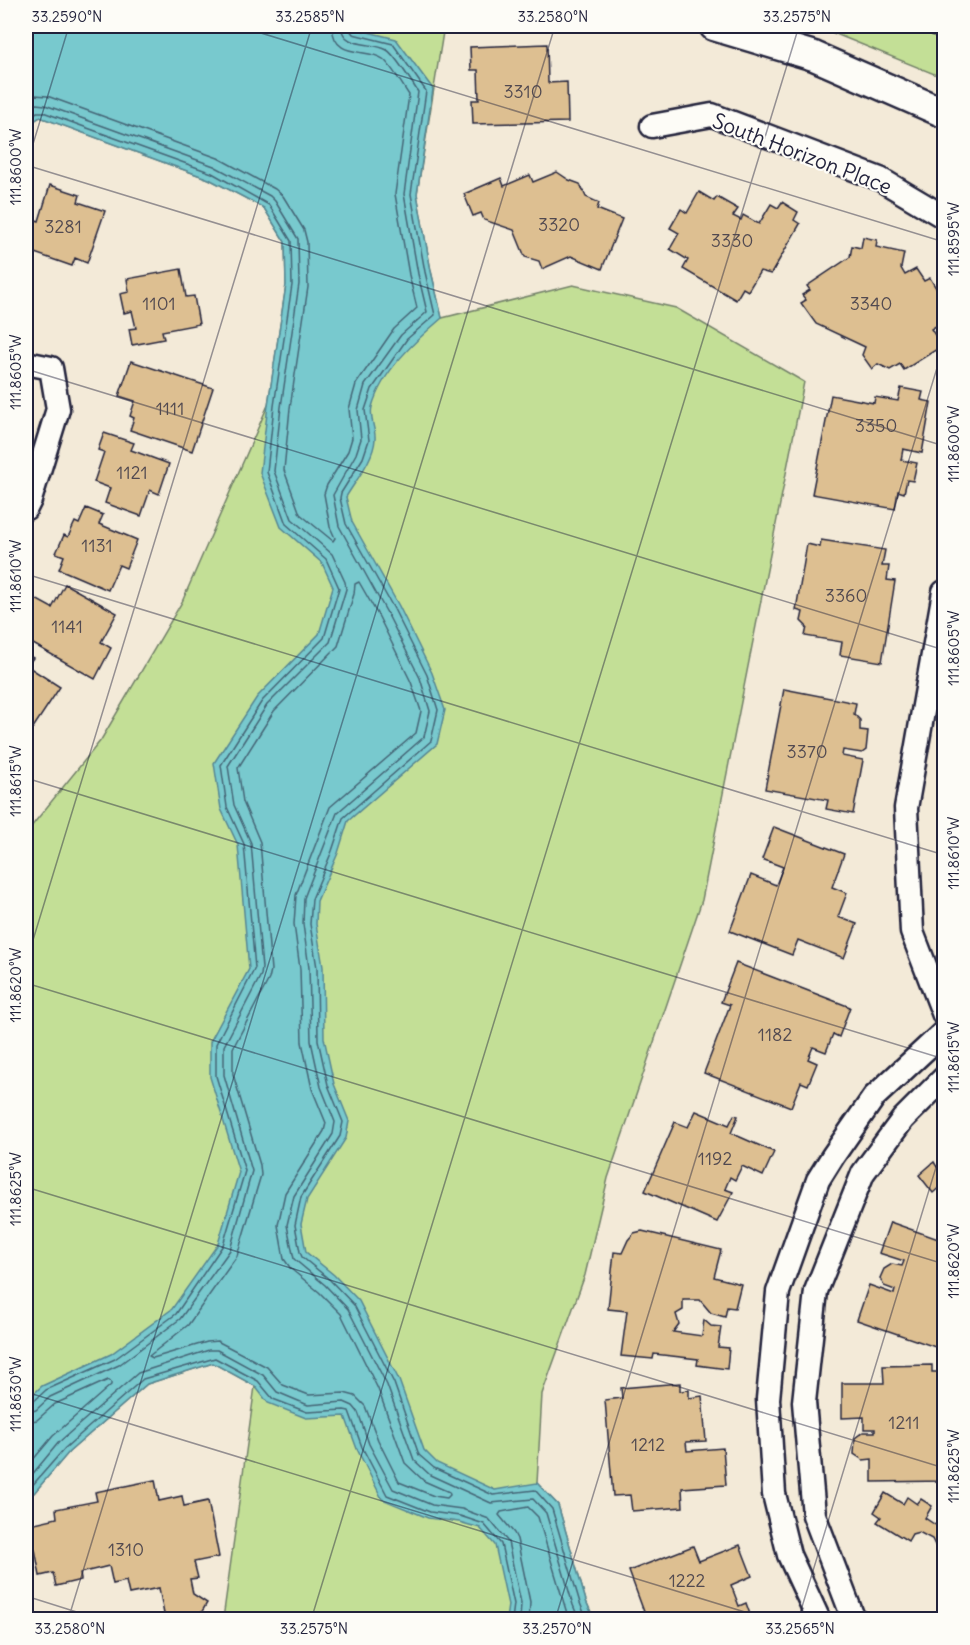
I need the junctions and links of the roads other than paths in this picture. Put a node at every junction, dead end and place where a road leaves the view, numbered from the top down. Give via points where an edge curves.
1 (714, 26) edge
2 (945, 114) edge
3 (652, 126) dead end
4 (945, 217) edge
5 (26, 363) edge
6 (26, 508) edge
7 (945, 592) edge
8 (945, 1015) edge
9 (945, 1032) edge
10 (945, 1078) edge
11 (833, 1156) junction
12 (862, 1173) junction
13 (768, 1399) junction
14 (804, 1402) junction
15 (819, 1620) edge
16 (854, 1620) edge

1 - 2 street via 814,56
3 - 4 street, South Horizon Place via 712,115 880,179
5 - 6 street via 51,368 58,409
7 - 8 street via 906,808 912,932
9 - 11 street via 874,1097
10 - 12 street via 903,1119
11 - 12 street
11 - 13 street via 818,1180 778,1292
12 - 14 street via 816,1291
13 - 14 street
13 - 15 street via 774,1494 789,1555
14 - 16 street via 814,1515

